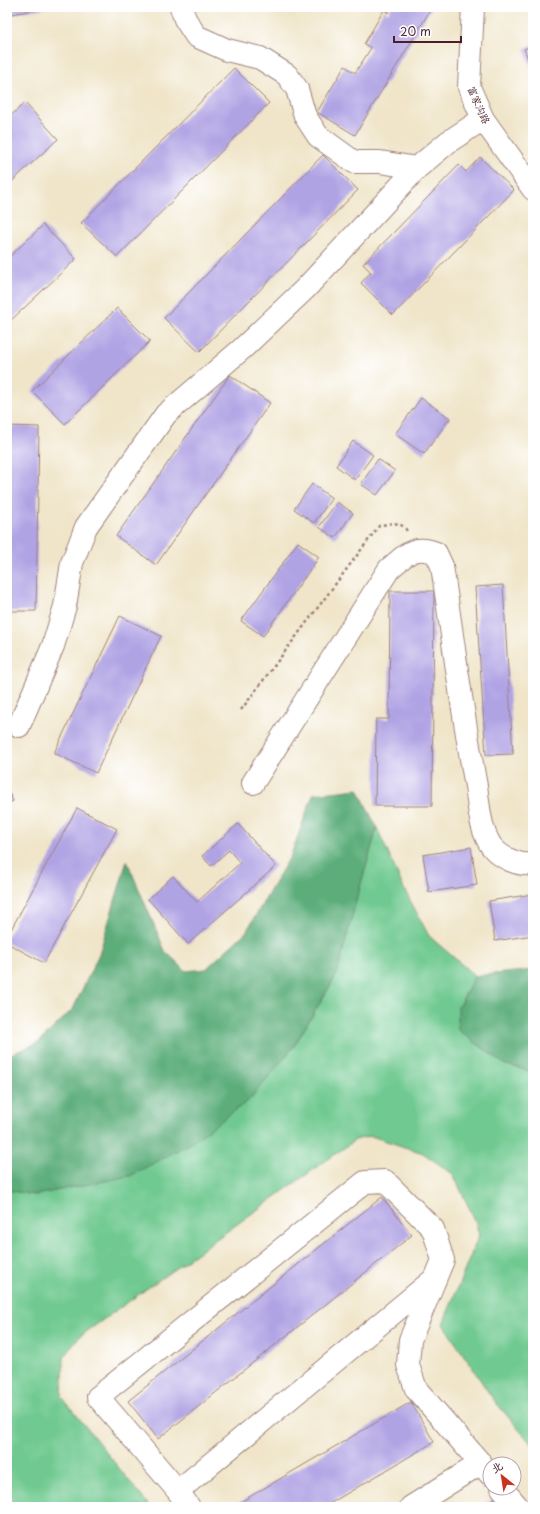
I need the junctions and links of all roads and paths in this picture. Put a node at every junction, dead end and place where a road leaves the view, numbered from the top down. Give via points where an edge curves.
1 (181, 7) edge
2 (473, 7) edge
3 (483, 119) junction
4 (417, 168) junction
5 (533, 189) edge
6 (416, 551) junction
7 (241, 710) dead end
8 (19, 726) dead end
9 (253, 783) dead end
10 (533, 864) edge
11 (436, 1278) junction
12 (482, 1466) edge
13 (482, 1471) edge
14 (509, 1496) edge
15 (184, 1499) edge
16 (411, 1507) edge
17 (518, 1507) edge

1 - 4 street via 196,36 227,50 260,58 287,75 297,89 305,116 318,136 354,162 380,162
2 - 3 street, 富家沟路 via 469,87
3 - 4 street via 448,142
3 - 5 street, 富家沟路
4 - 8 street via 299,294 243,348 166,414 86,527 72,563 65,606 53,646
6 - 7 path via 406,528 390,522 379,526
6 - 9 street via 408,553 389,569
6 - 10 street via 425,549 436,553 442,566 484,833 493,848 505,859
11 - 12 street via 410,1340 408,1365 416,1389
11 - 15 street
11 - 15 street via 443,1260 433,1229 385,1181 365,1182 98,1397
13 - 16 street
14 - 17 street

